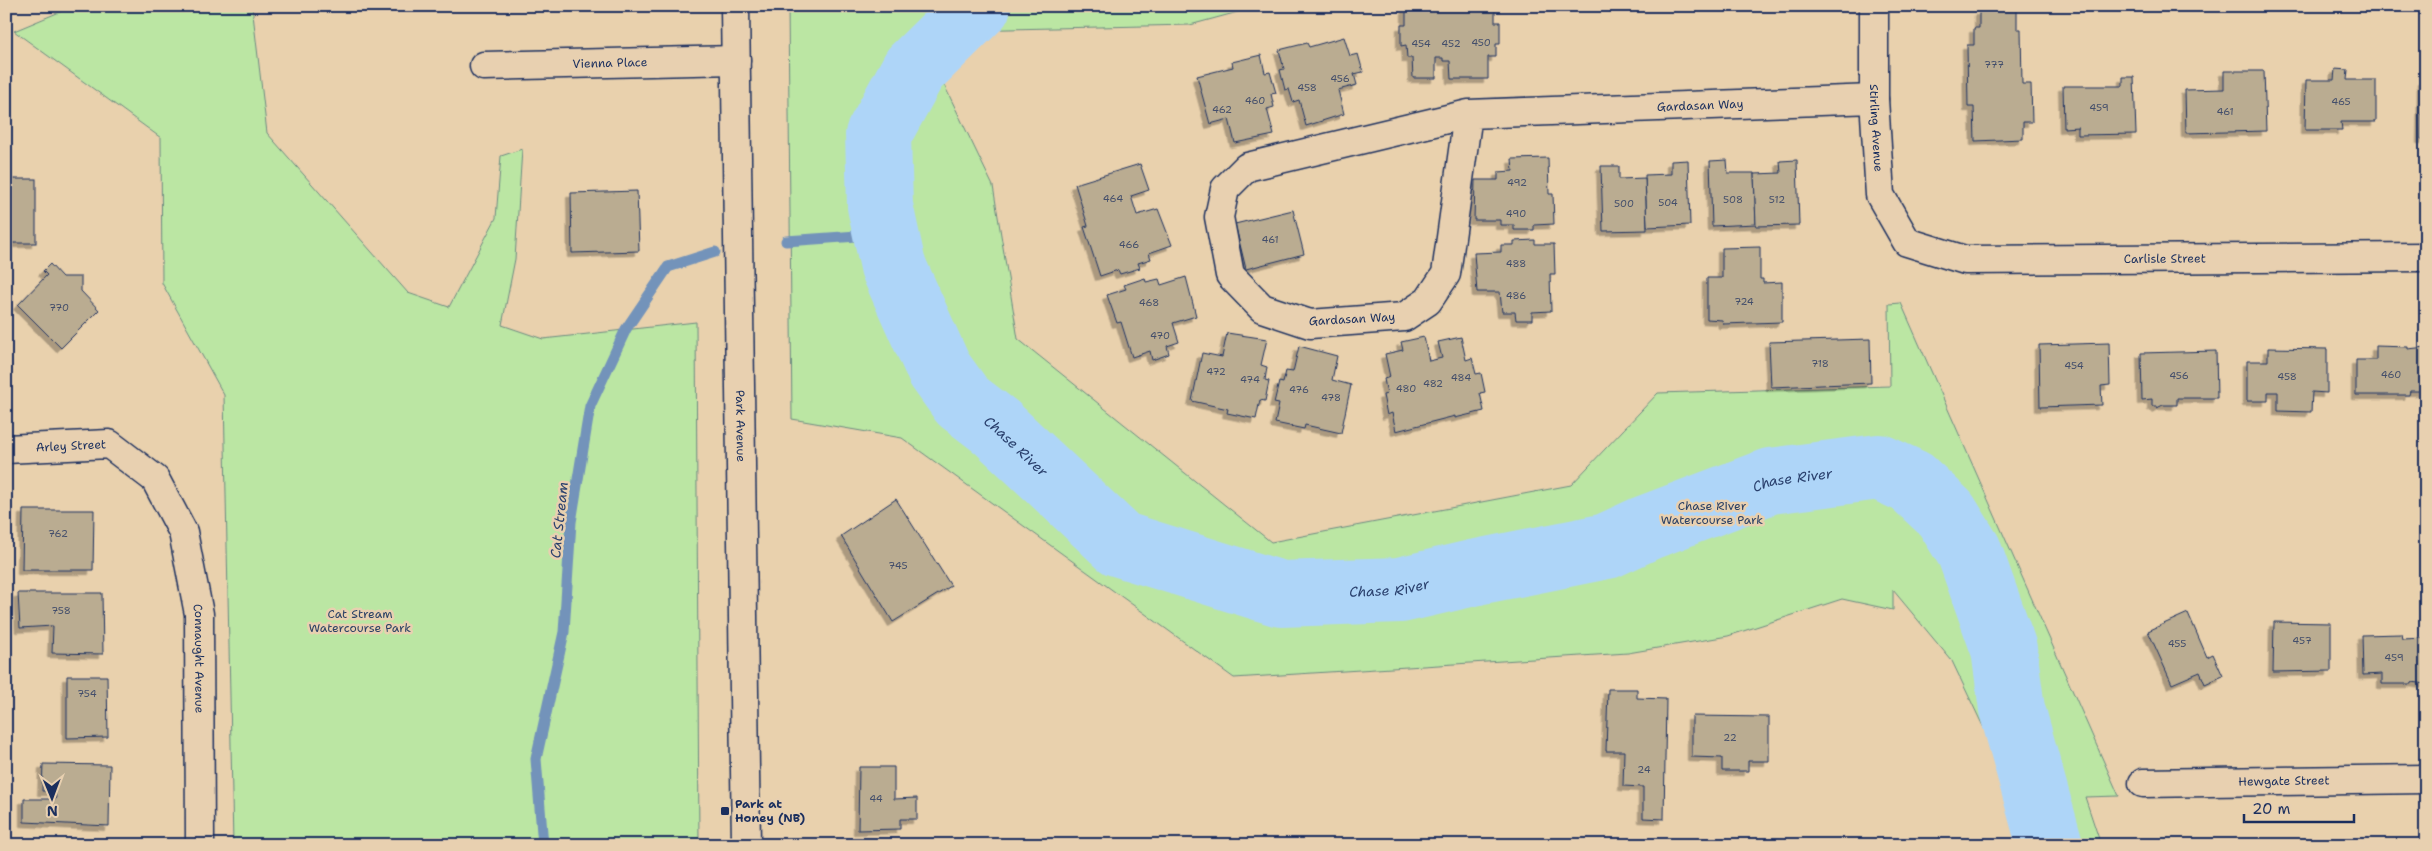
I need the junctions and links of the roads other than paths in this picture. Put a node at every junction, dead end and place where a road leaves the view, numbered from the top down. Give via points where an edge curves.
1 (736, 6) edge
2 (1874, 6) edge
3 (736, 60) junction
4 (484, 66) dead end
5 (1874, 99) junction
6 (1468, 114) junction
7 (1907, 242) joint
8 (2426, 257) edge
9 (6, 449) edge
10 (155, 479) joint
11 (2426, 779) edge
12 (2143, 784) dead end
13 (200, 845) edge
14 (746, 845) edge

1 - 3 street, Park Avenue
2 - 5 street, Stirling Avenue
3 - 4 street, Vienna Place
3 - 14 street, Park Avenue
5 - 6 street, Gardasan Way
5 - 7 street, Stirling Avenue via 1880,195
6 - 6 street, Gardasan Way via 1247,167 1225,188 1219,217 1230,275 1262,308 1310,324 1404,317 1412,312 1428,301 1446,274
7 - 8 street, Carlisle Street via 1965,260
9 - 10 street, Arley Street via 109,444
10 - 13 street, Connaught Avenue via 183,532 199,614
11 - 12 street, Hewgate Street

